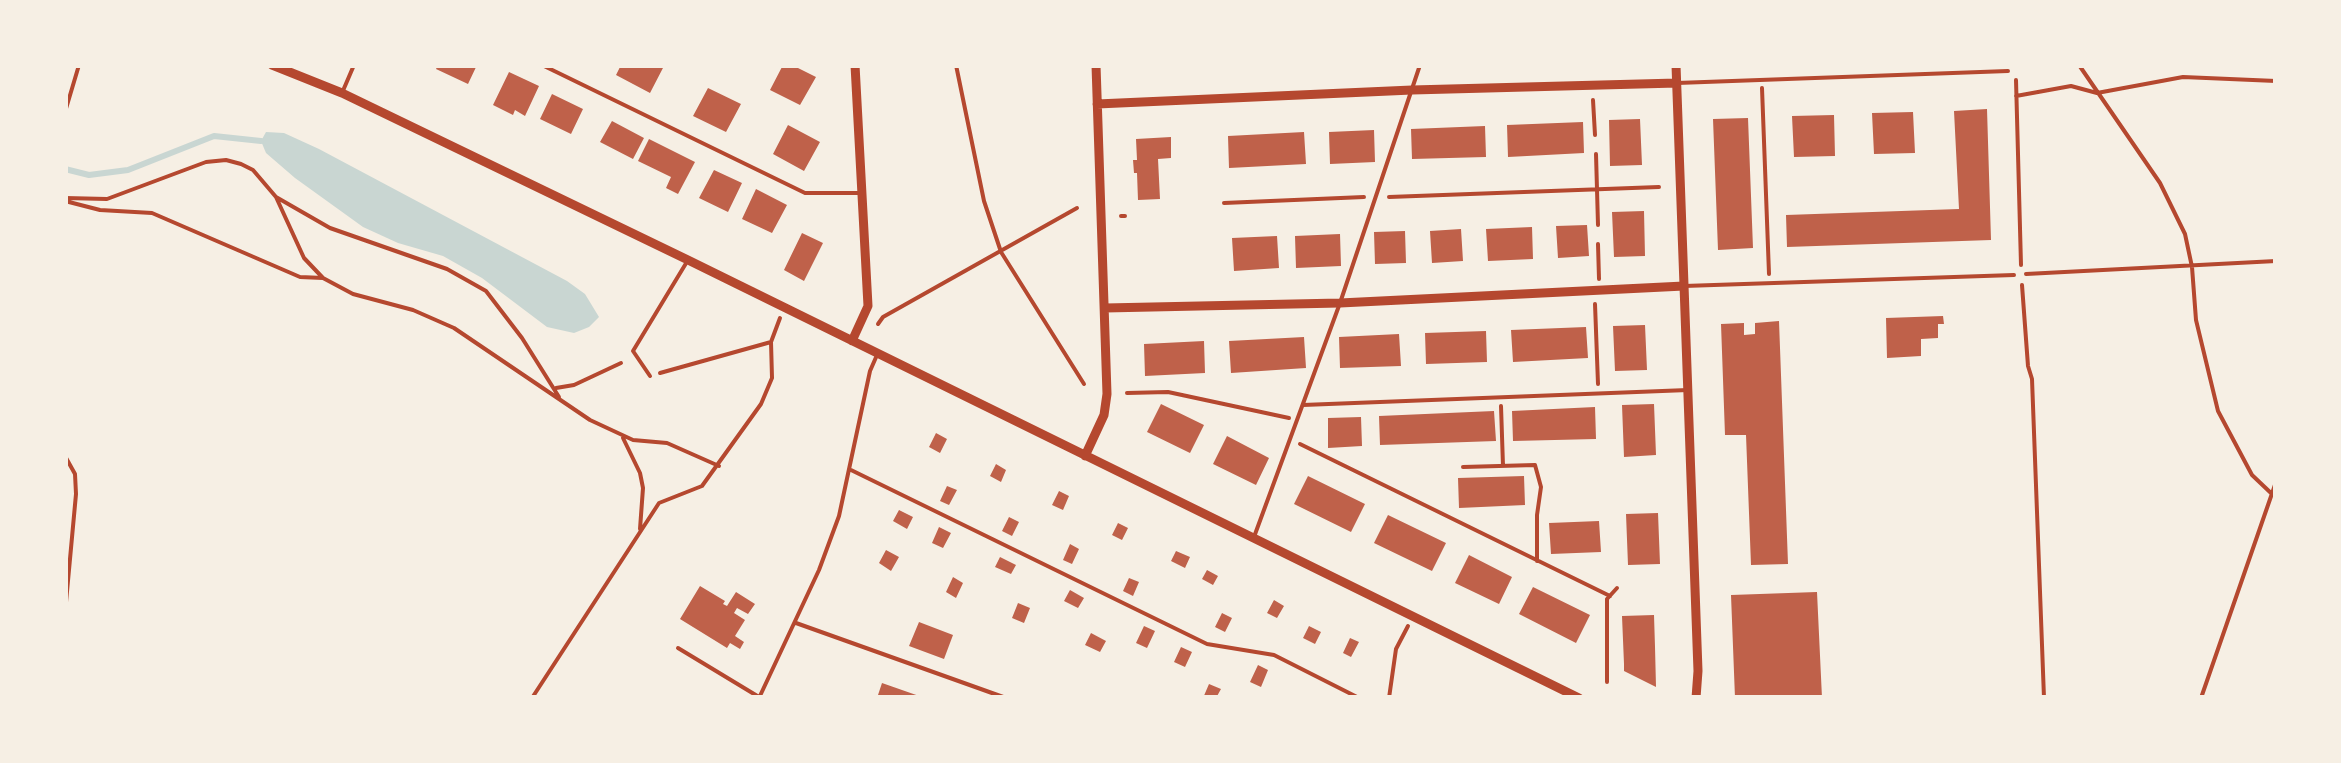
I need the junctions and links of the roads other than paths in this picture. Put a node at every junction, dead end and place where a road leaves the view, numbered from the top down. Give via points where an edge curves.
1 (272, 65) edge
2 (354, 65) edge
3 (542, 65) edge
4 (855, 65) edge
5 (1096, 65) edge
6 (1420, 65) edge
7 (1676, 65) edge
8 (2008, 72) dead end
9 (1676, 83) junction
10 (1412, 90) junction
11 (342, 93) junction
12 (1097, 104) junction
13 (862, 193) junction
14 (688, 260) junction
15 (2017, 275) road end
16 (1684, 286) junction
17 (1340, 303) junction
18 (1105, 308) junction
19 (852, 341) junction
20 (878, 354) junction
21 (650, 376) road end
22 (1688, 390) junction
23 (1303, 405) junction
24 (1085, 456) junction
25 (851, 470) junction
26 (1253, 538) junction
27 (796, 623) junction
28 (678, 648) dead end
29 (759, 698) edge
30 (1006, 698) edge
31 (1359, 698) edge
32 (1578, 698) edge
33 (1696, 698) edge

1 - 11 street
2 - 11 lane
3 - 13 lane via 804,193
4 - 13 street
5 - 12 street
6 - 10 lane
7 - 9 street
8 - 9 lane
9 - 10 street
9 - 16 street
10 - 12 street
10 - 17 lane
11 - 14 street
12 - 18 street
13 - 19 street via 868,306
14 - 19 street
14 - 21 lane via 634,351
15 - 16 lane
16 - 17 street
16 - 22 street
17 - 18 street
17 - 23 lane
18 - 24 street via 1106,402
19 - 20 street
20 - 24 street
20 - 25 lane
22 - 23 lane
22 - 33 street
23 - 26 lane
24 - 26 street
25 - 27 lane
25 - 31 lane via 1208,644 1274,656
26 - 32 street
27 - 29 lane
27 - 30 lane
28 - 29 lane

